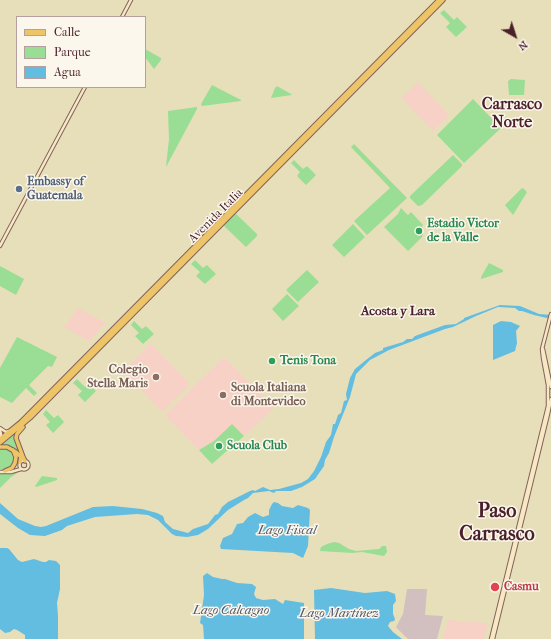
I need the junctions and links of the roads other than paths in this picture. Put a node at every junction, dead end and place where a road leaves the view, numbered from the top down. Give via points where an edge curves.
1 (131, 0) edge
2 (439, 0) edge
3 (444, 0) edge
4 (123, 16) edge
5 (84, 88) edge
6 (326, 116) junction
7 (0, 246) edge
8 (551, 314) edge
9 (543, 347) junction
10 (551, 387) edge
11 (551, 399) edge
12 (30, 418) junction
13 (0, 431) edge
14 (10, 431) junction
15 (0, 439) edge
16 (0, 443) edge
17 (0, 447) edge
18 (12, 449) junction
19 (25, 460) junction
20 (20, 464) junction
21 (21, 469) junction
22 (0, 471) edge
23 (5, 471) junction
24 (492, 639) edge

1 - 4 main road
2 - 6 main road
3 - 6 main road, Avenida Italia
5 - 7 main road
6 - 12 main road, Avenida Italia via 319,126
6 - 14 main road, Avenida Italia
8 - 9 main road
9 - 10 main road
9 - 24 main road via 548,406
11 - 24 main road
12 - 16 main road, Avenida Italia
12 - 19 main road via 16,436
13 - 14 main road
13 - 15 main road
14 - 15 main road, Avenida Italia
17 - 18 main road
18 - 20 main road via 20,456
18 - 23 main road via 16,457 15,463 12,468
19 - 20 main road
19 - 21 main road via 28,466
20 - 21 main road
20 - 23 main road via 15,470
21 - 22 main road
22 - 23 main road

